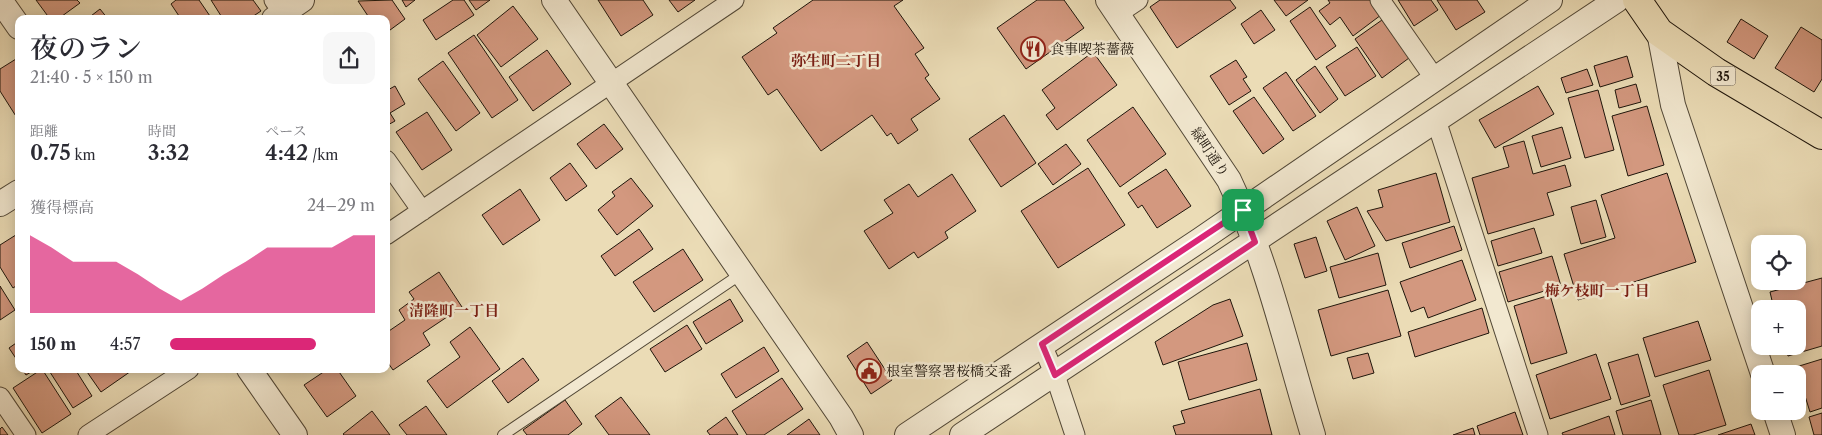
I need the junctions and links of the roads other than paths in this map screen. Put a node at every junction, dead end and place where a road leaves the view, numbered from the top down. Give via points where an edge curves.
1 (0, 0) edge
2 (302, 0) edge
3 (554, 0) edge
4 (734, 0) edge
5 (1138, 0) edge
6 (1380, 0) edge
7 (1550, 0) edge
8 (1617, 0) edge
9 (1637, 0) edge
10 (1113, 7) edge
11 (279, 13) edge
12 (15, 21) edge
13 (1658, 32) junction
14 (1435, 79) junction
15 (610, 82) junction
16 (1436, 120) junction
17 (1822, 135) edge
18 (390, 166) edge
19 (15, 195) edge
20 (0, 204) edge
21 (1243, 210) junction
22 (422, 211) junction
23 (390, 232) edge
24 (1255, 242) junction
25 (741, 274) junction
26 (1042, 344) junction
27 (1760, 365) edge
28 (183, 373) edge
29 (252, 373) edge
30 (1055, 375) junction
31 (0, 397) edge
32 (1779, 420) edge
33 (26, 435) edge
34 (88, 435) edge
35 (295, 435) edge
36 (503, 435) edge
37 (851, 435) edge
38 (907, 435) edge
39 (962, 435) edge
40 (1075, 435) edge
41 (1313, 435) edge
42 (1538, 435) edge
43 (1783, 435) edge

1 - 12 street
2 - 11 street
3 - 15 street
4 - 15 street
5 - 10 street
6 - 14 street
7 - 14 street
8 - 16 street
9 - 13 main road, 35
10 - 21 street, 緑町通り via 1229,180
13 - 17 main road, 35 via 1716,72
13 - 27 street via 1673,105
14 - 21 street
15 - 22 street
15 - 25 street
16 - 24 street via 1286,218
16 - 42 street
18 - 22 street
19 - 20 street
21 - 24 street, 緑町通り
21 - 26 street
22 - 23 street
24 - 30 street
24 - 41 street, 緑町通り
25 - 36 lane
25 - 37 street
26 - 30 street
26 - 38 street
28 - 34 street
29 - 35 street
30 - 39 street
30 - 40 street
31 - 33 street
32 - 43 street

